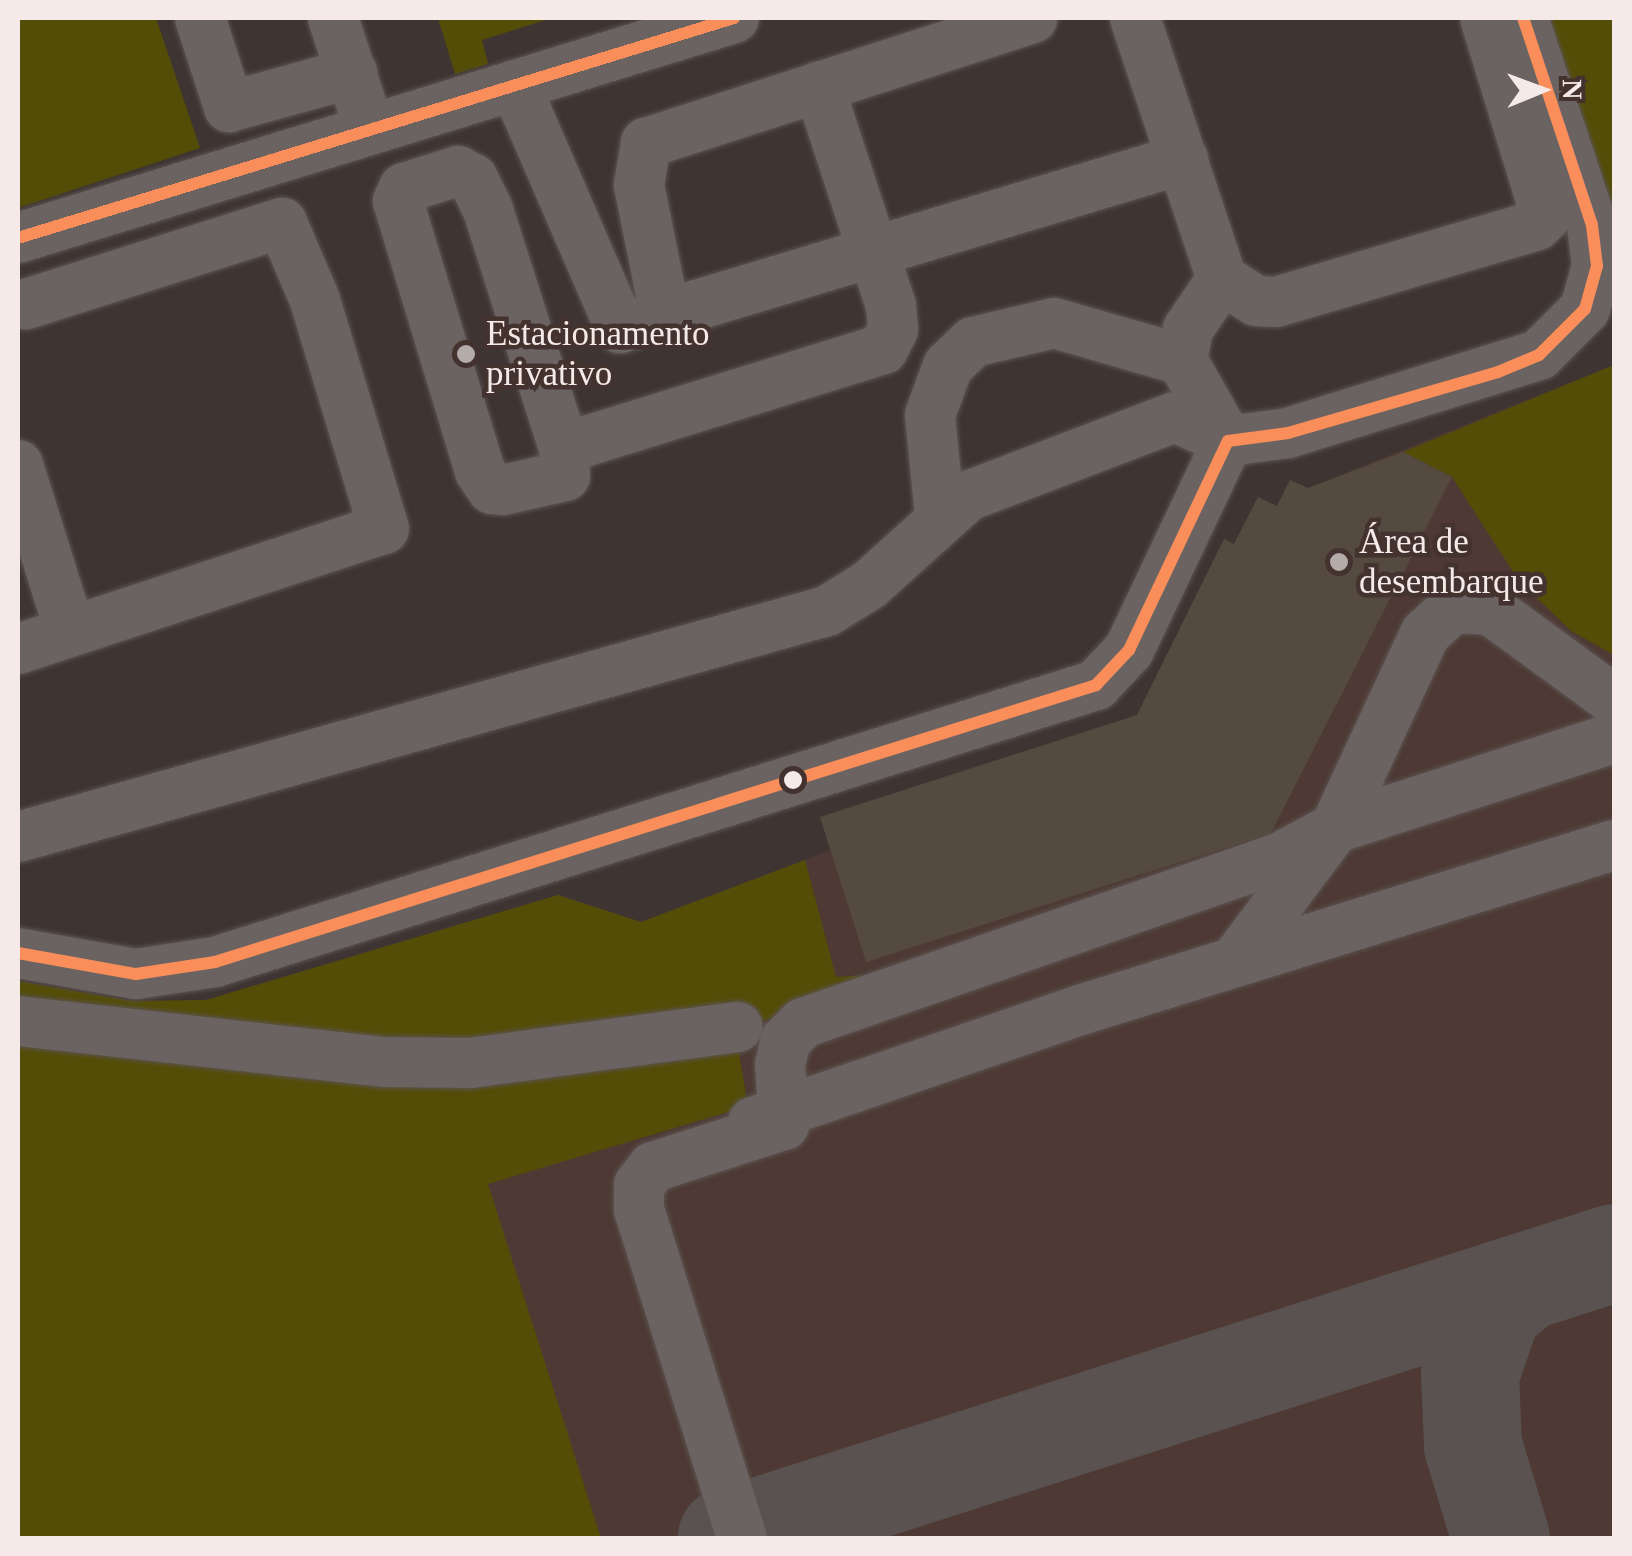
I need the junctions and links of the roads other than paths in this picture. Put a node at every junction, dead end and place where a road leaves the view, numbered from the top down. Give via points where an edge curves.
1 (200, 18) edge
2 (333, 18) edge
3 (734, 18) edge
4 (1032, 18) edge
5 (1135, 18) edge
6 (1484, 18) edge
7 (1523, 18) edge
8 (352, 74) junction
9 (516, 84) junction
10 (819, 86) junction
11 (286, 95) junction
12 (370, 130) junction
13 (305, 150) junction
14 (1184, 159) junction
15 (18, 238) edge
16 (875, 255) junction
17 (1222, 279) junction
18 (26, 304) dead end
19 (666, 319) junction
20 (1182, 360) junction
21 (1228, 441) junction
22 (564, 448) junction
23 (18, 465) edge
24 (940, 517) junction
25 (70, 631) junction
26 (18, 649) edge
27 (1614, 700) edge
28 (1614, 738) edge
29 (1335, 828) junction
30 (18, 837) edge
31 (1614, 845) edge
32 (18, 953) edge
33 (1236, 960) junction
34 (18, 1021) edge
35 (738, 1027) dead end
36 (783, 1112) junction
37 (720, 1538) edge
38 (742, 1538) edge

1 - 11 street via 230,107
2 - 8 street
3 - 9 street
4 - 10 street
5 - 14 street
6 - 17 street via 1546,204 1537,225 1296,299 1256,301
7 - 21 street via 1592,226 1597,266 1585,310 1539,355 1498,372 1288,433
8 - 11 street
8 - 12 street
9 - 12 street
9 - 19 street via 610,318 632,329
10 - 16 street
10 - 19 street via 646,142 639,185
11 - 13 street
12 - 13 street
13 - 15 street
14 - 16 street
14 - 17 street
16 - 19 street
16 - 22 street via 893,329 867,359
17 - 20 street via 1188,329
18 - 25 street via 282,223 315,300 384,521 375,536
20 - 21 street
20 - 24 street via 1054,322 973,342 948,366 930,415
21 - 24 street via 1176,417 968,496
21 - 32 street via 1130,650 1096,686 215,962 136,974
22 - 22 street via 473,178 443,172 404,188 402,215 485,483 503,490 564,476
23 - 25 street
24 - 30 street via 869,586 827,611
25 - 26 street
27 - 29 street via 1491,610 1453,608 1425,634
28 - 29 street
29 - 33 street
29 - 36 street via 1279,858 803,1023 786,1040 780,1064
31 - 33 street
33 - 36 street
34 - 35 street via 384,1062 471,1063
36 - 37 street via 630,1166 614,1195 614,1216
36 - 38 street via 784,1125 653,1167 640,1185 639,1210

